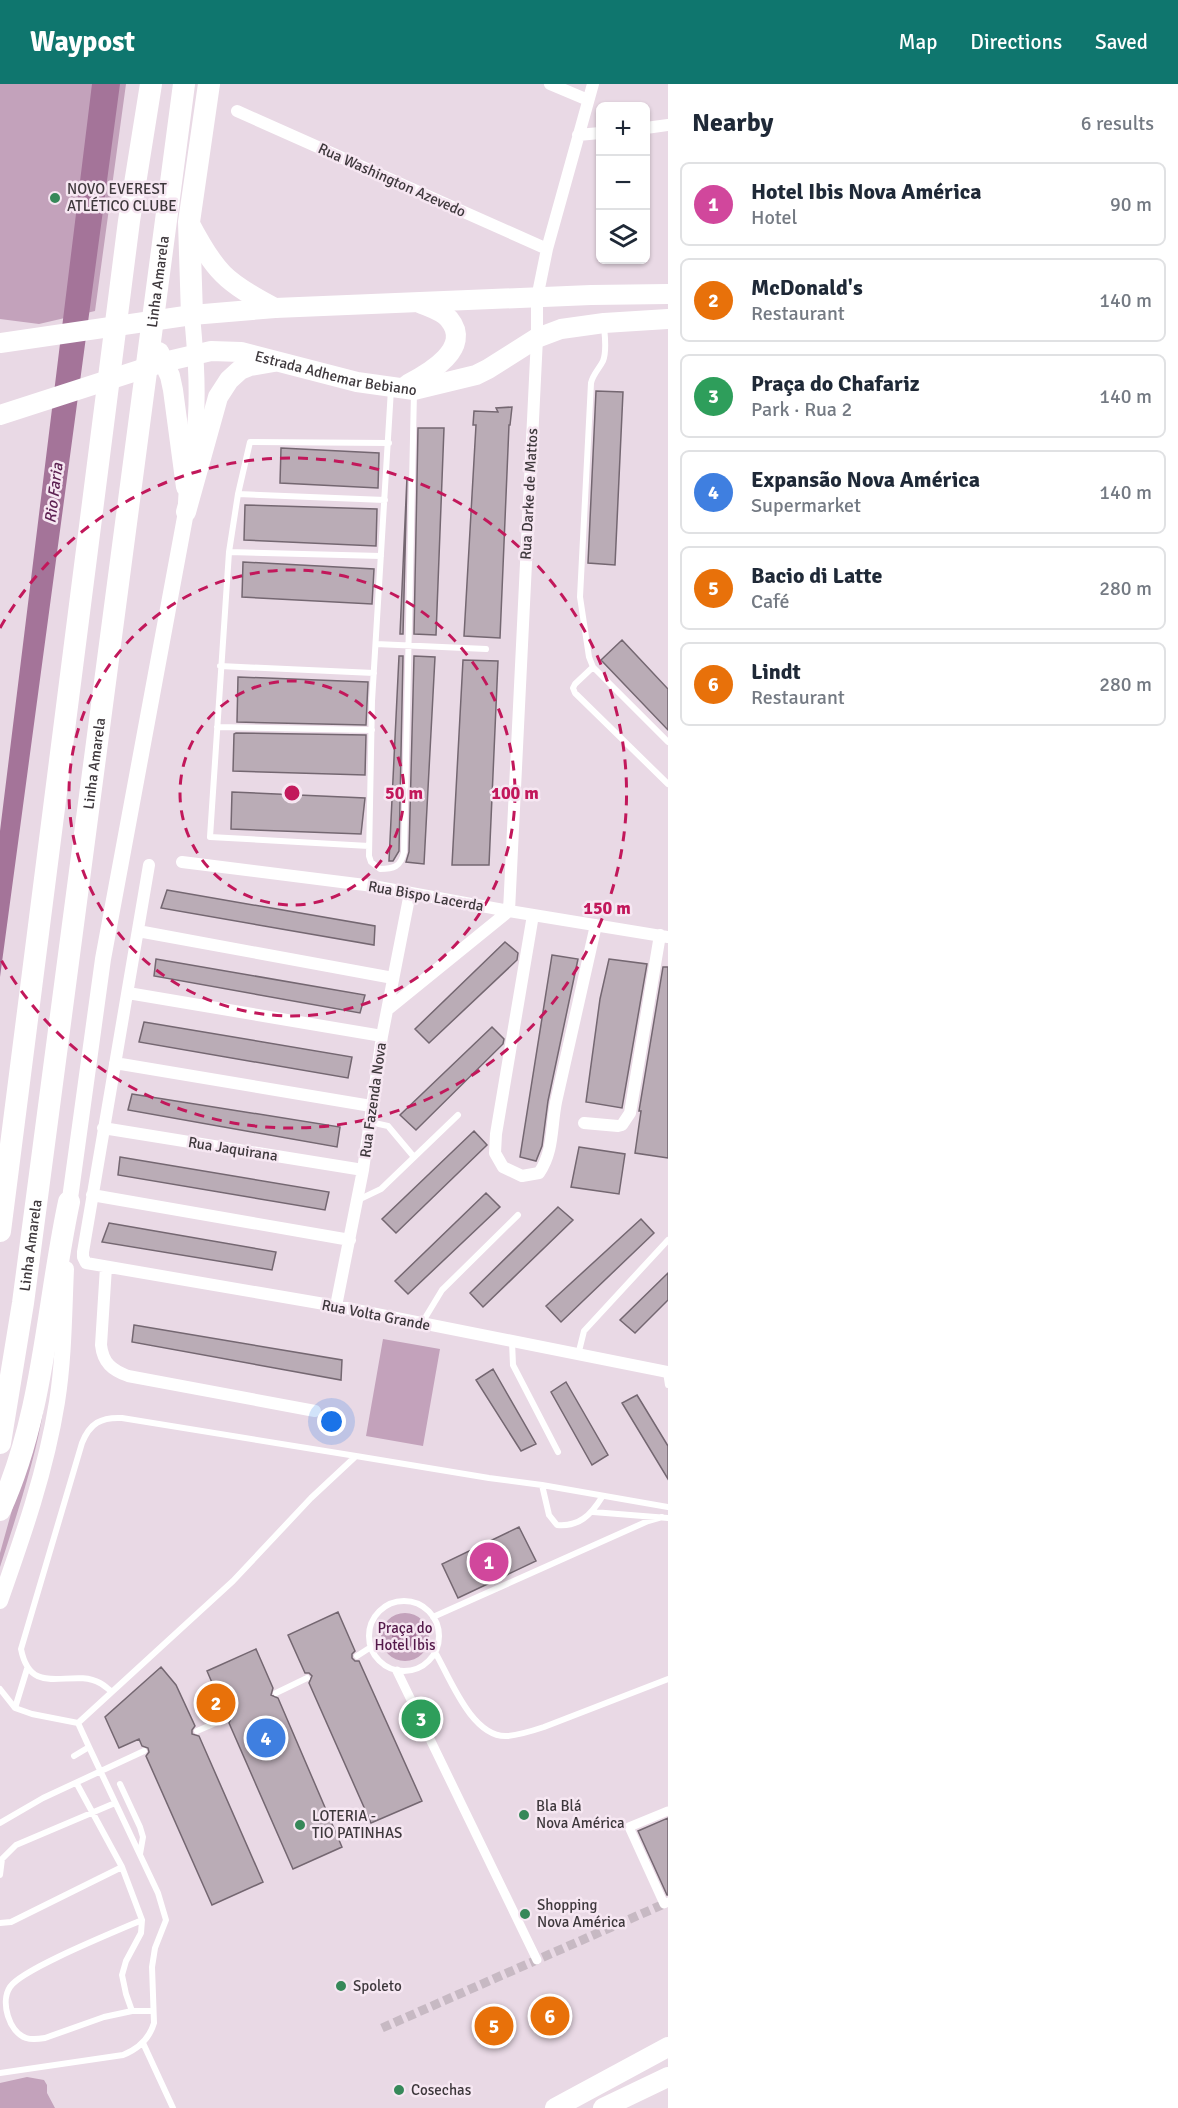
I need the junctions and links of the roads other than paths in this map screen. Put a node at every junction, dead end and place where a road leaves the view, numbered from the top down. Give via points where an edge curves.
1 (136, 84) edge
2 (151, 84) edge
3 (184, 84) edge
4 (209, 84) edge
5 (550, 84) edge
6 (593, 84) edge
7 (588, 100) junction
8 (237, 111) dead end
9 (668, 125) edge
10 (650, 127) edge
11 (596, 133) edge
12 (578, 135) junction
13 (143, 138) junction
14 (189, 222) junction
15 (547, 249) junction
16 (668, 294) edge
17 (537, 298) junction
18 (415, 301) junction
19 (275, 308) junction
20 (192, 315) junction
21 (668, 319) edge
22 (140, 322) junction
23 (604, 323) junction
24 (537, 338) junction
25 (0, 343) edge
26 (196, 353) junction
27 (280, 361) junction
28 (165, 362) junction
29 (402, 389) junction
30 (0, 415) edge
31 (389, 444) junction
32 (186, 487) junction
33 (238, 494) junction
34 (385, 500) junction
35 (186, 512) junction
36 (229, 552) junction
37 (381, 556) junction
38 (376, 645) junction
39 (408, 646) junction
40 (486, 649) dead end
41 (220, 666) junction
42 (593, 667) junction
43 (374, 673) junction
44 (217, 727) junction
45 (372, 730) junction
46 (668, 742) edge
47 (668, 784) edge
48 (369, 846) junction
49 (182, 862) dead end
50 (149, 865) dead end
51 (410, 893) junction
52 (509, 911) junction
53 (533, 915) junction
54 (596, 925) junction
55 (138, 931) junction
56 (664, 936) edge
57 (393, 978) junction
58 (128, 993) junction
59 (387, 1010) junction
60 (382, 1036) junction
61 (115, 1063) junction
62 (371, 1106) junction
63 (458, 1115) dead end
64 (369, 1122) junction
65 (584, 1123) dead end
66 (103, 1128) junction
67 (414, 1157) junction
68 (363, 1170) junction
69 (92, 1195) junction
70 (357, 1201) junction
71 (69, 1202) junction
72 (518, 1215) dead end
73 (0, 1231) edge
74 (350, 1239) junction
75 (668, 1240) edge
76 (106, 1267) junction
77 (336, 1306) junction
78 (421, 1324) junction
79 (512, 1342) junction
80 (578, 1356) junction
81 (667, 1372) edge
82 (668, 1385) edge
83 (315, 1411) dead end
84 (0, 1443) edge
85 (558, 1452) dead end
86 (356, 1456) junction
87 (542, 1485) junction
88 (602, 1497) junction
89 (668, 1507) edge
90 (0, 1510) edge
91 (593, 1512) junction
92 (665, 1518) edge
93 (0, 1601) edge
94 (433, 1617) junction
95 (371, 1647) junction
96 (435, 1652) junction
97 (357, 1656) dead end
98 (27, 1669) junction
99 (397, 1671) junction
100 (307, 1678) dead end
101 (668, 1679) edge
102 (0, 1689) edge
103 (112, 1692) junction
104 (276, 1694) dead end
105 (15, 1708) junction
106 (227, 1718) dead end
107 (78, 1723) junction
108 (197, 1731) dead end
109 (89, 1747) junction
110 (144, 1751) dead end
111 (74, 1756) dead end
112 (101, 1773) junction
113 (78, 1784) junction
114 (120, 1784) dead end
115 (115, 1803) junction
116 (668, 1810) edge
117 (92, 1813) junction
118 (0, 1822) edge
119 (140, 1855) junction
120 (122, 1867) junction
121 (0, 1875) edge
122 (668, 1902) edge
123 (142, 1920) junction
124 (0, 1923) edge
125 (537, 1960) dead end
126 (132, 2011) junction
127 (153, 2011) junction
128 (143, 2043) junction
129 (668, 2047) edge
130 (0, 2073) edge
131 (668, 2077) edge
132 (173, 2108) edge
133 (555, 2108) edge
134 (603, 2108) edge

1 - 13 highway
2 - 13 highway
3 - 84 highway, Linha Amarela via 28,1269
4 - 14 highway
5 - 7 street
6 - 7 street, Rua Darke de Mattos
7 - 12 street, Rua Darke de Mattos
8 - 15 street, Rua Washington Azevedo
9 - 10 street
11 - 12 street
12 - 15 street, Rua Darke de Mattos
13 - 73 highway via 129,221
14 - 19 main road via 217,270 249,295
14 - 20 highway
15 - 17 street, Rua Darke de Mattos
16 - 17 main road
17 - 18 main road
17 - 24 street, Rua Darke de Mattos
18 - 19 main road
18 - 29 main road via 450,319 456,341 438,366
19 - 20 main road
20 - 22 main road
20 - 26 main road, Linha Amarela
21 - 23 main road, Estrada Adhemar Bebiano
22 - 25 main road
22 - 28 main road
23 - 24 main road, Estrada Adhemar Bebiano via 561,329
23 - 42 lane via 605,353 591,383 580,597
24 - 29 main road, Estrada Adhemar Bebiano via 476,375
24 - 52 street, Rua Darke de Mattos
26 - 27 main road, Estrada Adhemar Bebiano via 230,350
26 - 28 main road, Estrada Adhemar Bebiano
26 - 32 main road, Linha Amarela via 194,442
27 - 29 main road, Estrada Adhemar Bebiano via 357,382
27 - 35 main road via 240,370 218,397
28 - 30 main road, Estrada Adhemar Bebiano
28 - 32 main road via 173,390
29 - 31 lane
29 - 39 lane via 412,408
31 - 33 lane via 250,442
31 - 34 lane
32 - 35 main road, Linha Amarela
33 - 34 lane
33 - 36 lane
34 - 37 lane
35 - 71 main road, Linha Amarela via 105,949
36 - 37 lane
36 - 41 lane
37 - 38 lane
38 - 39 lane
38 - 43 lane
39 - 40 lane
39 - 48 lane via 403,858 392,869 380,869 371,862
41 - 43 lane
41 - 44 lane
42 - 46 lane
42 - 47 lane via 575,684 575,693
43 - 45 lane
44 - 45 lane
44 - 48 lane via 210,837
45 - 48 lane
49 - 51 street, Rua Bispo Lacerda
50 - 55 street
51 - 52 street, Rua Bispo Lacerda
51 - 57 street, Rua Fazenda Nova
52 - 53 street, Rua Bispo Lacerda
52 - 59 street
53 - 54 street, Rua Bispo Lacerda
53 - 54 street via 495,1153 503,1167 522,1176 539,1173 550,1150 555,1105
54 - 56 street, Rua Bispo Lacerda
55 - 57 street
55 - 58 street
56 - 65 street via 630,1113 618,1126
57 - 59 street, Rua Fazenda Nova
58 - 60 street
58 - 61 street
59 - 60 street, Rua Fazenda Nova
60 - 62 street, Rua Fazenda Nova
61 - 62 street
61 - 66 street
62 - 64 street, Rua Fazenda Nova
63 - 67 lane
64 - 67 lane via 388,1126
64 - 68 street, Rua Fazenda Nova
66 - 68 street, Rua Jaquirana
66 - 69 street
67 - 70 lane via 381,1189
68 - 70 street, Rua Fazenda Nova
69 - 74 street
69 - 76 street, Rua Volta Grande via 84,1260
70 - 74 street, Rua Fazenda Nova
71 - 90 highway via 37,1392 17,1466
71 - 93 main road, Linha Amarela via 57,1402 37,1493
72 - 78 lane via 442,1290
74 - 77 street, Rua Fazenda Nova
75 - 80 lane via 584,1331
76 - 77 street, Rua Volta Grande
76 - 83 street via 102,1356 117,1371
77 - 78 street, Rua Volta Grande
78 - 79 street, Rua Volta Grande
79 - 80 street, Rua Volta Grande
79 - 85 lane via 513,1365
80 - 81 street, Rua Volta Grande
81 - 82 lane
86 - 87 lane
86 - 98 lane via 122,1418 99,1420 82,1443 23,1638 21,1649
86 - 103 lane via 233,1581
87 - 88 lane
87 - 91 lane via 549,1515 557,1525 575,1524
88 - 89 lane
88 - 91 lane
91 - 92 lane
92 - 94 lane via 648,1521
94 - 95 lane via 410,1602 385,1607 372,1622
94 - 96 lane via 438,1632
95 - 97 lane
95 - 99 lane via 381,1662
96 - 99 lane via 419,1668
96 - 101 lane via 470,1716 497,1735 523,1734
98 - 103 lane via 39,1677 100,1682
98 - 105 lane
99 - 125 street
100 - 104 lane
102 - 105 lane
103 - 107 lane
105 - 107 lane
106 - 108 lane
107 - 109 lane
109 - 111 lane
109 - 112 lane
110 - 112 lane
112 - 113 lane
112 - 115 lane
113 - 117 lane
113 - 118 lane
114 - 119 lane via 143,1837
115 - 117 lane
115 - 119 lane
116 - 122 street via 630,1827 664,1904
117 - 120 lane
117 - 121 lane via 10,1849 2,1859
119 - 127 lane via 166,1920 152,1967
120 - 123 lane
120 - 124 lane via 11,1922
123 - 126 lane via 141,1934 123,1975
123 - 126 lane via 30,1971 9,1987 5,2003 11,2024 19,2033 35,2039
126 - 127 lane
127 - 128 lane via 152,2031
128 - 130 lane via 123,2055
128 - 132 lane
129 - 133 main road
131 - 134 main road

